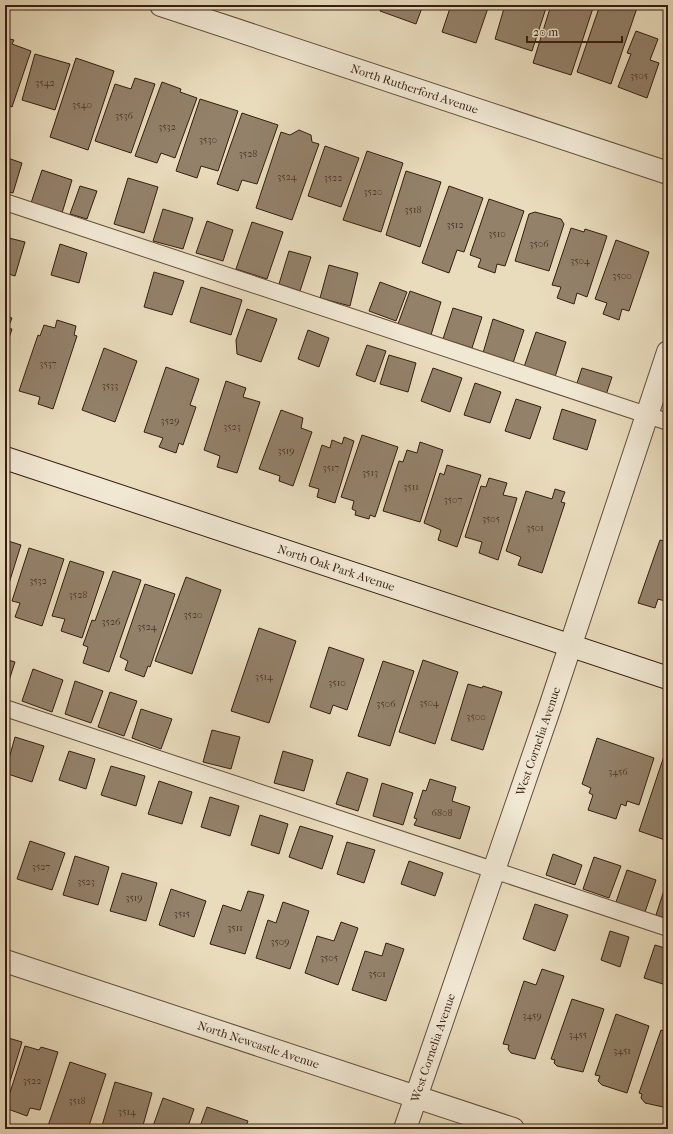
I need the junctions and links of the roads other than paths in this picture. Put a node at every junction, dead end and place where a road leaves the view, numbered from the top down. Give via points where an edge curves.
1 (161, 5) edge
2 (668, 172) edge
3 (5, 202) edge
4 (668, 352) edge
5 (647, 415) junction
6 (668, 422) edge
7 (5, 458) edge
8 (570, 646) junction
9 (668, 678) edge
10 (5, 708) edge
11 (494, 870) junction
12 (668, 928) edge
13 (5, 961) edge
14 (416, 1097) junction
15 (405, 1129) edge
16 (513, 1129) edge

1 - 2 street, North Rutherford Avenue
3 - 5 lane
4 - 5 street, West Cornelia Avenue
5 - 6 lane
5 - 8 street, West Cornelia Avenue
7 - 8 street, North Oak Park Avenue
8 - 9 street, North Oak Park Avenue
8 - 11 street, West Cornelia Avenue
10 - 11 lane
11 - 12 lane
11 - 14 street, West Cornelia Avenue
13 - 14 street, North Newcastle Avenue
14 - 15 street, West Cornelia Avenue
14 - 16 street, North Newcastle Avenue

